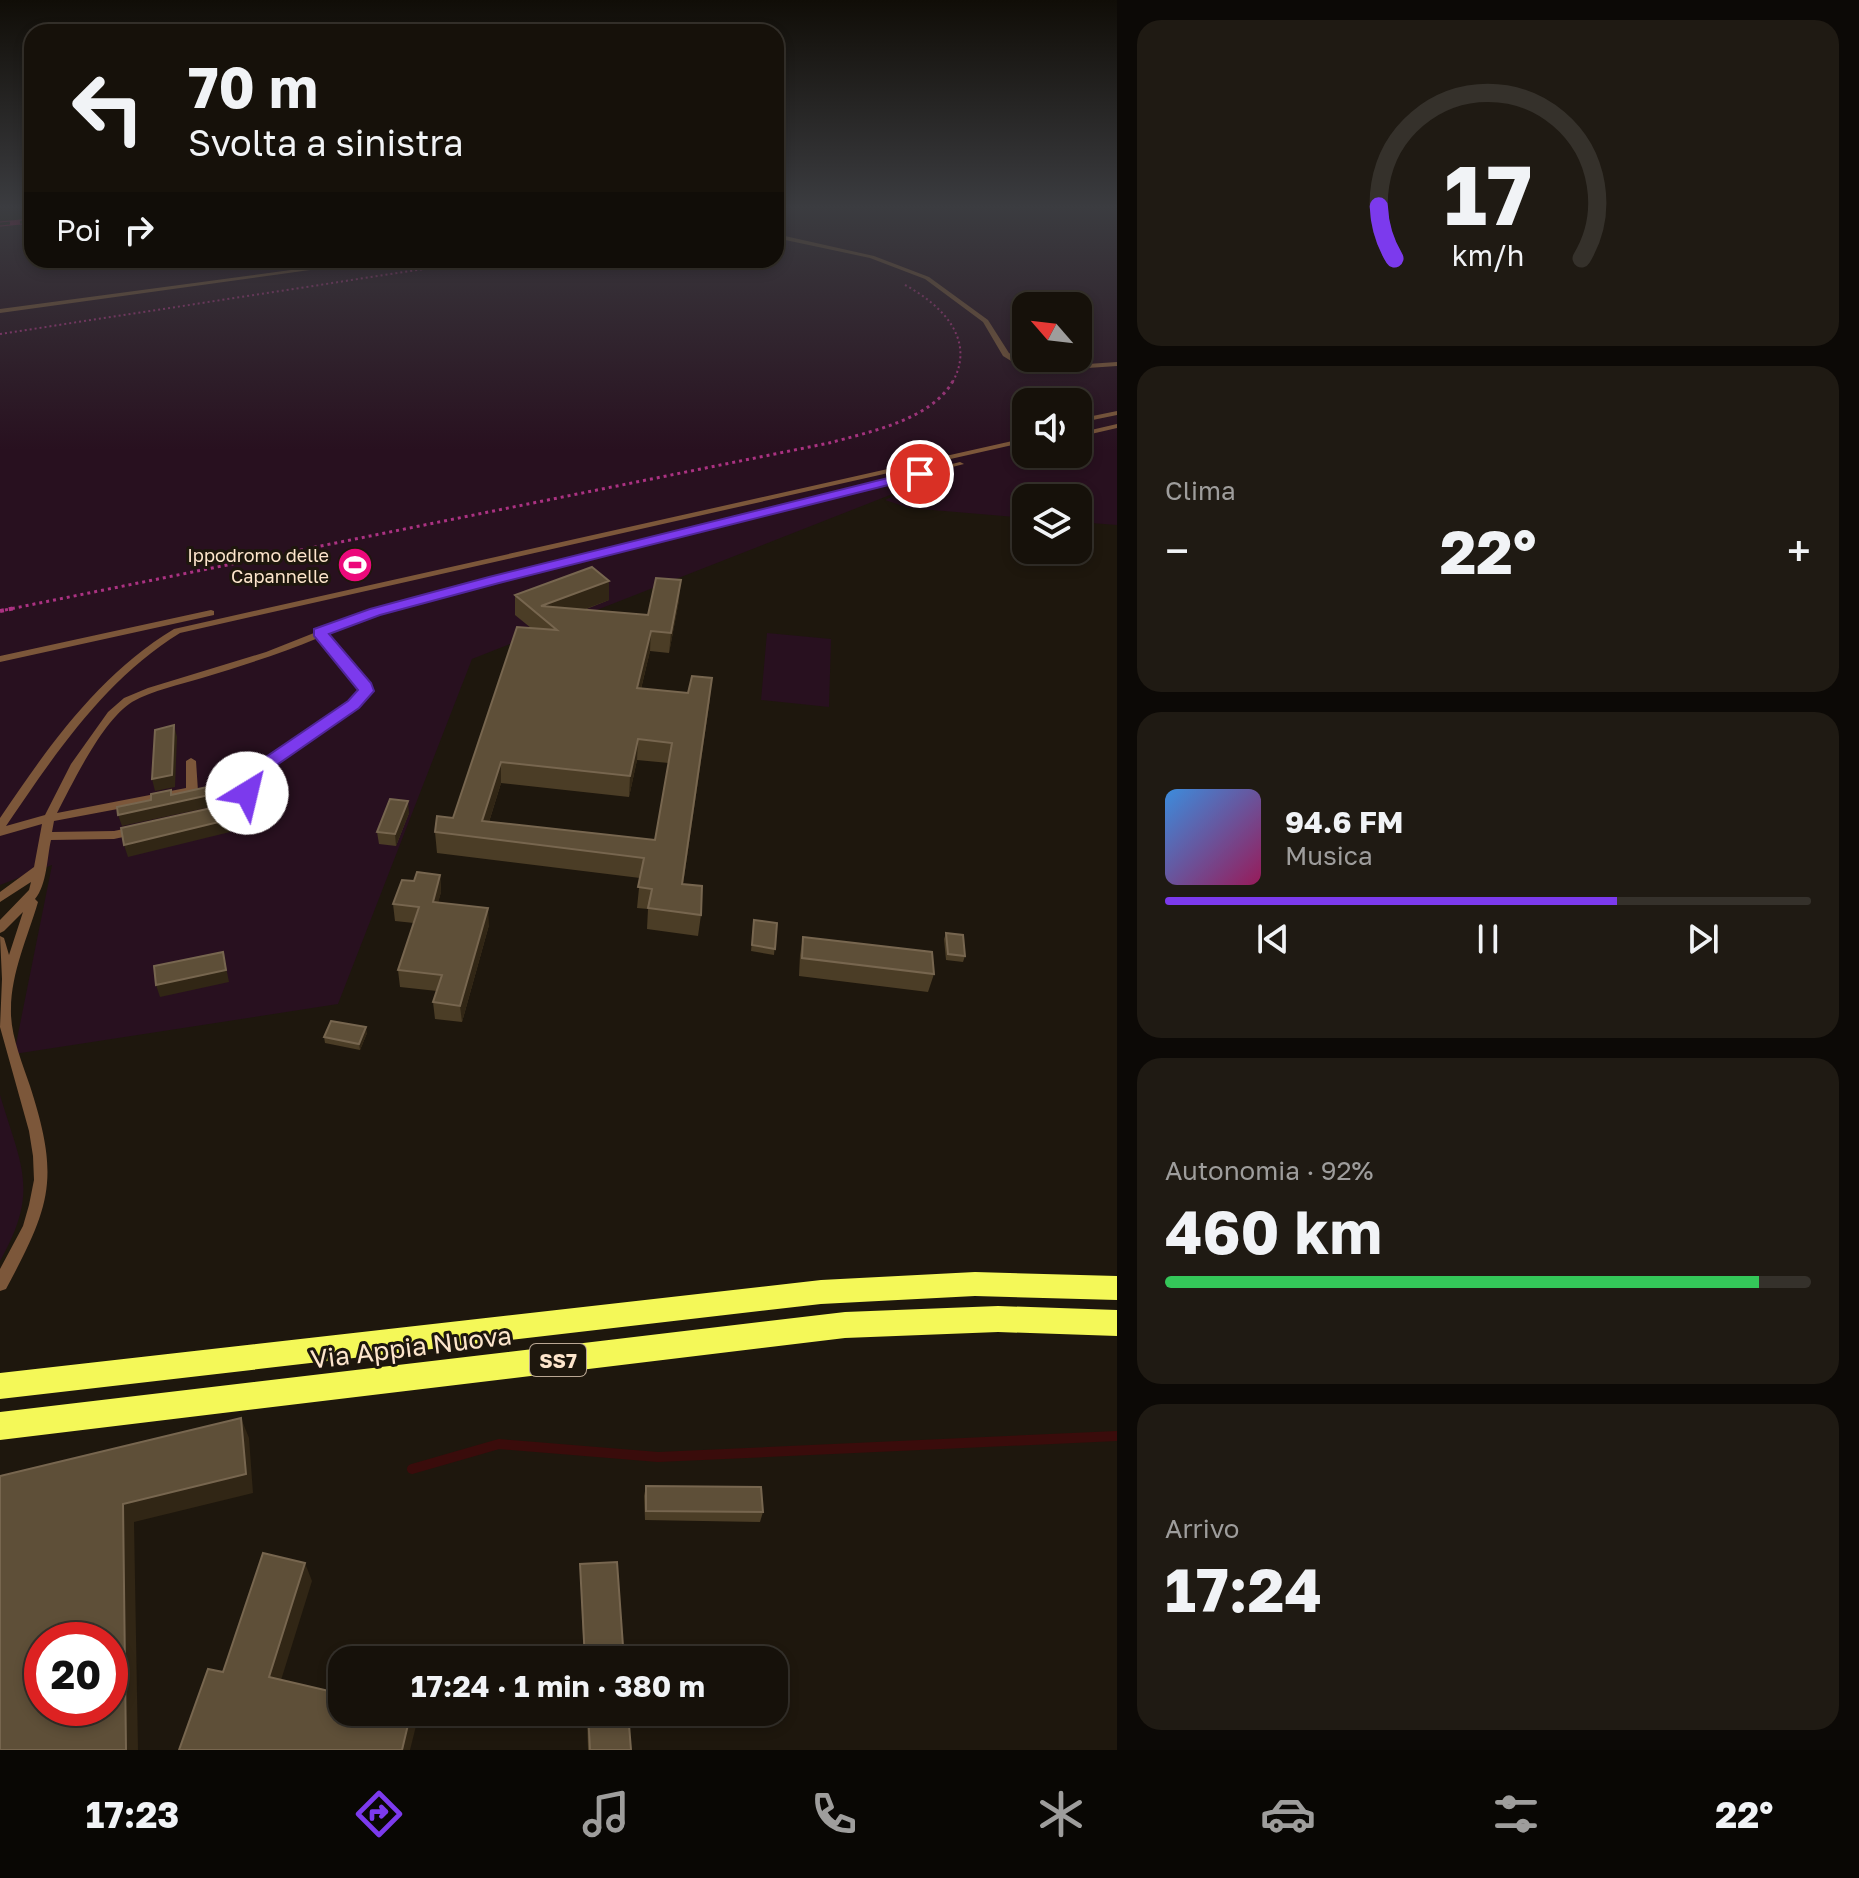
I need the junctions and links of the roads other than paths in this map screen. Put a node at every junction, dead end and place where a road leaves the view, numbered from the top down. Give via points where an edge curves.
1 (181, 287) edge
2 (939, 287) edge
3 (0, 311) edge
4 (1117, 364) edge
5 (1117, 413) edge
6 (1092, 418) edge
7 (1117, 419) edge
8 (1092, 425) edge
9 (1117, 426) edge
10 (1092, 432) edge
11 (1012, 436) edge
12 (1012, 443) edge
13 (1012, 450) edge
14 (319, 633) junction
15 (0, 659) edge
16 (191, 761) dead end
17 (49, 818) junction
18 (191, 818) edge
19 (2, 822) edge
20 (145, 828) edge
21 (47, 836) junction
22 (41, 868) junction
23 (35, 891) junction
24 (0, 898) edge
25 (0, 928) edge
26 (0, 941) edge
27 (4, 974) edge
28 (2, 1011) edge
29 (0, 1284) edge
30 (1117, 1288) edge
31 (1117, 1323) edge
32 (0, 1386) edge
33 (0, 1426) edge

1 - 3 lane
2 - 4 lane via 986,321 1006,354 1019,362 1058,368
5 - 6 lane
7 - 8 lane
9 - 10 lane
11 - 15 lane
12 - 19 lane via 177,631 118,676
13 - 14 lane via 524,572 375,612
14 - 17 lane via 128,700 76,764
14 - 18 lane via 366,686 361,698 265,765 238,808
16 - 17 lane via 192,791
17 - 19 lane
17 - 21 lane
20 - 21 lane via 114,835
21 - 22 lane
22 - 23 lane
22 - 24 lane
23 - 25 lane
23 - 27 lane
26 - 27 lane
27 - 28 lane
28 - 29 lane via 40,1146 42,1177 30,1227
30 - 32 main road, Via Appia Nuova / SS7 via 975,1284 821,1292
31 - 33 main road, Via Appia Nuova / SS7 via 998,1319 845,1325

